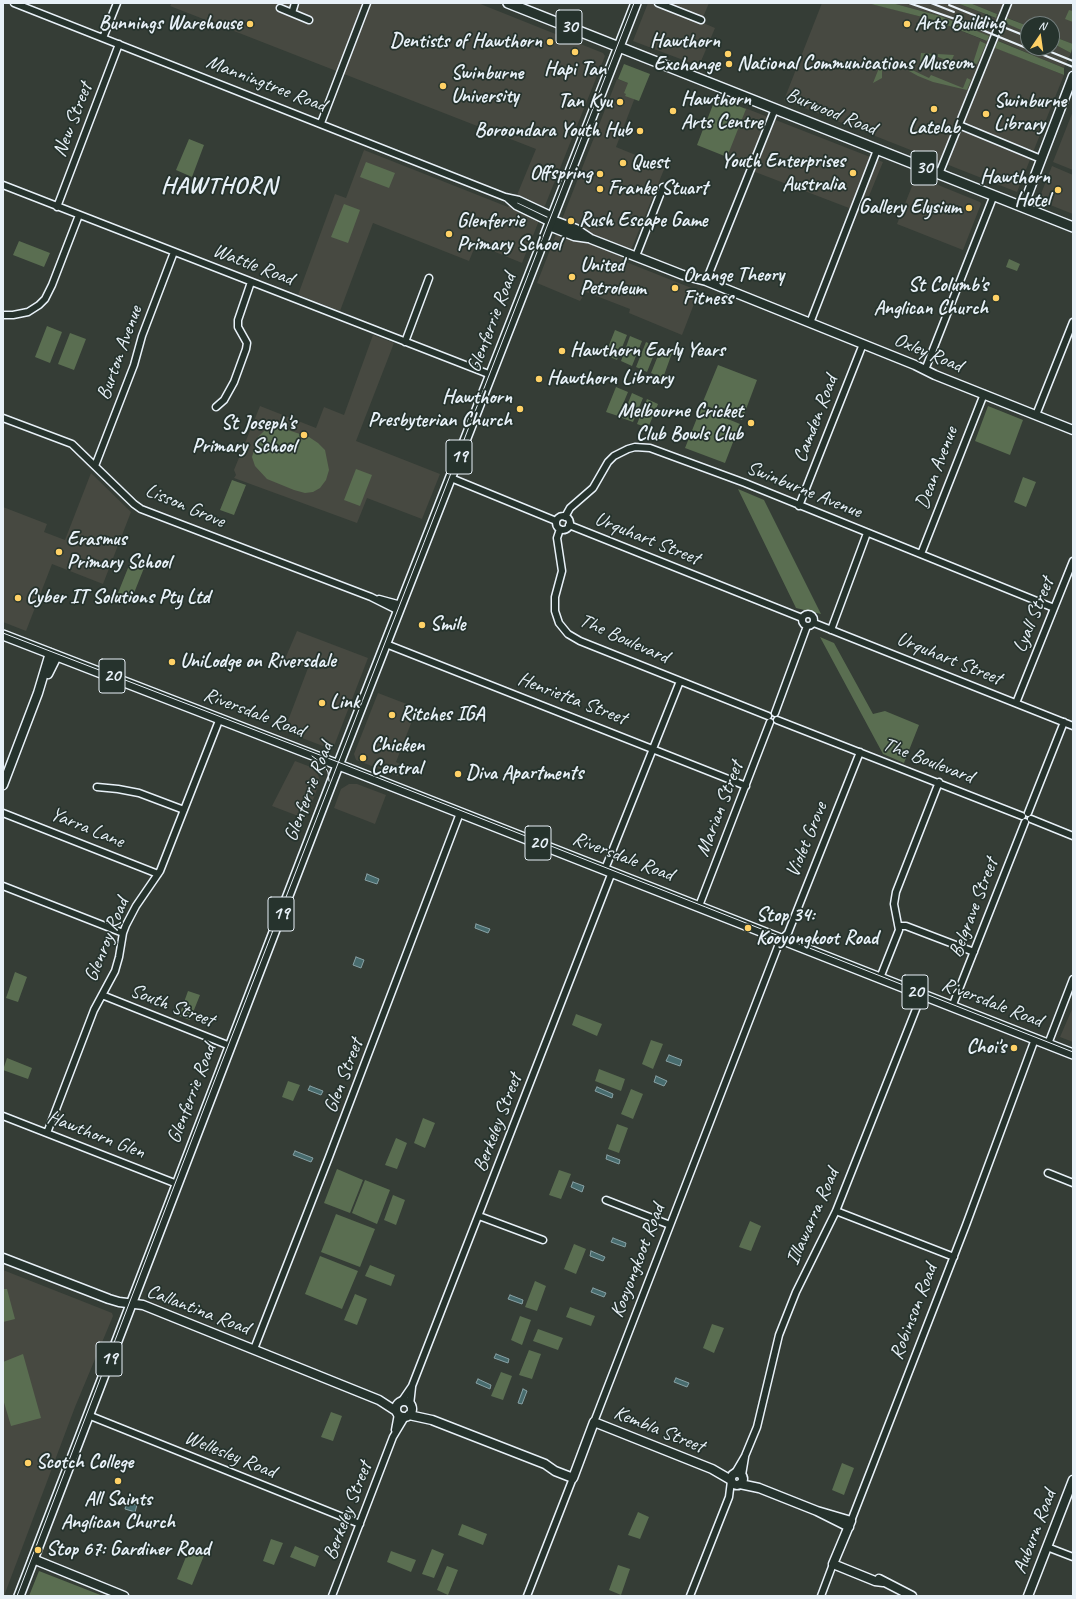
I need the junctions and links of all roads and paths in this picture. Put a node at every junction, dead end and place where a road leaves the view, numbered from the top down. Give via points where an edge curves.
1 (14, 3) edge
2 (117, 3) edge
3 (296, 3) edge
4 (367, 3) edge
5 (508, 3) edge
6 (636, 3) edge
7 (658, 3) edge
8 (1008, 3) edge
9 (280, 8) dead end
10 (292, 12) junction
11 (309, 20) dead end
12 (701, 20) dead end
13 (104, 38) junction
14 (119, 44) junction
15 (619, 46) junction
16 (1073, 76) edge
17 (1070, 89) edge
18 (775, 109) junction
19 (321, 123) junction
20 (960, 123) junction
21 (878, 150) junction
22 (1041, 159) junction
23 (939, 174) junction
24 (3, 185) edge
25 (663, 187) dead end
26 (994, 195) junction
27 (57, 207) junction
28 (1023, 207) junction
29 (79, 216) junction
30 (551, 221) junction
31 (1073, 227) edge
32 (174, 252) junction
33 (636, 256) junction
34 (429, 278) dead end
35 (252, 282) junction
36 (706, 282) junction
37 (3, 315) edge
38 (1073, 322) edge
39 (810, 323) junction
40 (405, 342) junction
41 (863, 344) junction
42 (925, 370) junction
43 (491, 375) junction
44 (984, 394) junction
45 (216, 407) dead end
46 (1036, 415) junction
47 (3, 418) edge
48 (1073, 430) edge
49 (95, 466) junction
50 (450, 478) junction
51 (799, 506) junction
52 (565, 517) junction
53 (556, 521) junction
54 (569, 525) junction
55 (560, 529) junction
56 (867, 533) junction
57 (921, 554) junction
58 (1073, 561) edge
59 (400, 608) junction
60 (1054, 608) junction
61 (802, 618) junction
62 (814, 623) junction
63 (807, 626) junction
64 (832, 630) junction
65 (3, 635) edge
66 (386, 644) junction
67 (54, 654) junction
68 (680, 682) junction
69 (1016, 703) junction
70 (220, 718) junction
71 (772, 719) junction
72 (1064, 722) junction
73 (1073, 726) edge
74 (653, 748) junction
75 (860, 752) junction
76 (339, 765) junction
77 (939, 782) junction
78 (3, 785) edge
79 (746, 786) junction
80 (97, 787) dead end
81 (184, 810) junction
82 (3, 813) edge
83 (460, 813) junction
84 (1026, 817) junction
85 (1073, 836) edge
86 (608, 871) junction
87 (158, 874) junction
88 (3, 886) edge
89 (699, 906) junction
90 (899, 926) junction
91 (123, 933) junction
92 (782, 939) junction
93 (974, 952) junction
94 (880, 978) junction
95 (1073, 979) edge
96 (922, 994) junction
97 (102, 996) junction
98 (952, 1006) junction
99 (1035, 1039) junction
100 (1048, 1044) junction
101 (230, 1046) junction
102 (1073, 1054) edge
103 (3, 1116) edge
104 (47, 1133) junction
105 (1048, 1173) dead end
106 (1073, 1183) edge
107 (177, 1184) junction
108 (606, 1200) dead end
109 (836, 1211) junction
110 (479, 1216) junction
111 (670, 1225) junction
112 (543, 1240) dead end
113 (954, 1257) junction
114 (3, 1258) edge
115 (130, 1303) junction
116 (254, 1349) junction
117 (404, 1409) junction
118 (88, 1415) junction
119 (594, 1422) junction
120 (574, 1475) junction
121 (737, 1479) junction
122 (1073, 1480) edge
123 (360, 1524) junction
124 (850, 1524) junction
125 (1047, 1547) junction
126 (1073, 1557) edge
127 (33, 1559) junction
128 (834, 1562) junction
129 (19, 1596) edge
130 (124, 1596) edge
131 (332, 1596) edge
132 (526, 1596) edge
133 (690, 1596) edge
134 (821, 1596) edge
135 (912, 1596) edge
136 (1028, 1596) edge

1 - 13 street, Manningtree Road
2 - 13 street
3 - 10 street
4 - 19 street
5 - 15 main road, Burwood Road / 30
6 - 15 main road, Glenferrie Road / 19
7 - 12 street
8 - 20 street
9 - 10 street
10 - 11 street
13 - 14 street, Manningtree Road
14 - 19 street, Manningtree Road
14 - 27 street, New Street
15 - 18 main road, Burwood Road / 30
15 - 30 main road, Glenferrie Road / 19
16 - 17 street
17 - 22 street
18 - 21 main road, Burwood Road / 30
18 - 36 street
19 - 30 street, Manningtree Road via 505,197 516,206
20 - 22 street
20 - 23 street
21 - 23 main road, Burwood Road / 30
21 - 39 street
22 - 28 street
23 - 26 main road, Burwood Road / 30
24 - 27 street, Wattle Road
25 - 33 street
26 - 28 main road, Burwood Road / 30
26 - 42 street
27 - 29 street, Wattle Road
28 - 31 main road, Burwood Road / 30
29 - 32 street, Wattle Road
29 - 37 street via 45,299 28,312
30 - 33 street, Oxley Road via 576,229 591,239
30 - 43 main road, Glenferrie Road / 19
32 - 35 street, Wattle Road
32 - 49 street, Burton Avenue
33 - 36 street, Oxley Road
34 - 40 street
35 - 40 street, Wattle Road
35 - 45 street via 237,323 247,343 246,349 228,393
36 - 39 street, Oxley Road
38 - 46 street
39 - 41 street, Oxley Road
40 - 43 street, Wattle Road
41 - 42 street, Oxley Road
41 - 51 street, Camden Road
42 - 44 street, Oxley Road
43 - 50 main road, Glenferrie Road / 19
44 - 46 street, Oxley Road
44 - 57 street, Dean Avenue
46 - 48 street, Oxley Road
47 - 49 street, Lisson Grove via 69,442
49 - 59 street, Lisson Grove via 141,509
50 - 53 street
50 - 59 main road, Glenferrie Road / 19
51 - 52 street, Swinburne Avenue via 660,451 635,447 620,452 611,459 593,488 570,508
51 - 56 street, Swinburne Avenue
52 - 53 street
52 - 54 street
53 - 55 street
54 - 55 street via 566,529
54 - 61 street, Urquhart Street
55 - 68 street, The Boulevard via 557,538 562,571 555,597 555,611 559,623 568,634 580,641
56 - 57 street, Swinburne Avenue
56 - 64 street
57 - 60 street, Swinburne Avenue
58 - 60 street, Lyall Street
59 - 66 main road, Glenferrie Road / 19
60 - 69 street, Lyall Street
61 - 62 street via 810,614 814,618
61 - 63 street via 802,622
62 - 63 street
62 - 64 street, Urquhart Street
63 - 71 street via 774,713 770,714
64 - 69 street, Urquhart Street
65 - 67 main road, Riversdale Road / 20
66 - 74 street, Henrietta Street
66 - 76 main road, Glenferrie Road / 19
67 - 70 main road, Riversdale Road / 20
67 - 78 street
68 - 71 street, The Boulevard
68 - 74 street, Berkeley Street
69 - 72 street, Urquhart Street
70 - 76 main road, Riversdale Road / 20
70 - 81 street, Glenroy Road
71 - 75 street, The Boulevard
71 - 79 street, Marian Street
72 - 73 street, Urquhart Street
72 - 84 street, Belgrave Street
74 - 79 street, Henrietta Street
74 - 86 street, Berkeley Street
75 - 77 street, The Boulevard
75 - 92 street, Violet Grove via 788,931
76 - 83 main road, Riversdale Road / 20
76 - 101 main road, Glenferrie Road / 19
77 - 84 street, The Boulevard
77 - 90 street via 896,892 894,904
79 - 89 street, Marian Street
80 - 81 street via 139,793
81 - 87 street, Glenroy Road
82 - 87 street, Yarra Lane
83 - 86 main road, Riversdale Road / 20
83 - 116 street, Glen Street via 330,1157
84 - 85 street, The Boulevard
84 - 93 street, Belgrave Street
86 - 89 main road, Riversdale Road / 20
86 - 110 street, Berkeley Street
87 - 91 street, Glenroy Road via 136,906
88 - 91 street
89 - 92 main road, Riversdale Road / 20
90 - 93 street via 906,926
90 - 94 street
91 - 97 street, Glenroy Road via 118,964
92 - 94 main road, Riversdale Road / 20
92 - 111 street, Kooyongkoot Road
93 - 98 street, Belgrave Street
94 - 96 main road, Riversdale Road / 20
95 - 100 street
96 - 98 main road, Riversdale Road / 20
96 - 109 street, Illawarra Road
97 - 101 street, South Street
97 - 104 street, Glenroy Road via 94,1010
98 - 99 main road, Riversdale Road / 20
99 - 100 main road, Riversdale Road / 20
99 - 113 street, Robinson Road
100 - 102 main road, Riversdale Road / 20
101 - 107 main road, Glenferrie Road / 19
103 - 104 street, Hawthorn Glen
104 - 107 street, Hawthorn Glen
105 - 106 street
107 - 115 main road, Glenferrie Road / 19
108 - 111 street
109 - 113 street
109 - 121 street, Illawarra Road via 796,1292 779,1335 757,1427
110 - 112 street
110 - 117 street, Berkeley Street
111 - 119 street, Kooyongkoot Road
113 - 124 street, Robinson Road
114 - 115 street, Callantina Road via 110,1299
115 - 116 street, Callantina Road via 143,1305
115 - 118 main road, Glenferrie Road / 19
116 - 117 street, Callantina Road
117 - 120 street, Callantina Road via 545,1464 555,1471
117 - 123 street, Berkeley Street
118 - 123 street, Wellesley Road
118 - 127 main road, Glenferrie Road / 19
119 - 120 street, Kooyongkoot Road
119 - 121 street, Kembla Street
120 - 132 street, Kooyongkoot Road
121 - 124 street, Kembla Street
121 - 133 street, Illawarra Road
122 - 125 street, Auburn Road
123 - 131 street, Berkeley Street
124 - 128 street, Robinson Road
125 - 126 street
125 - 136 street, Auburn Road
127 - 129 main road, Glenferrie Road / 19
127 - 130 street
128 - 134 street, Robinson Road
128 - 135 street

